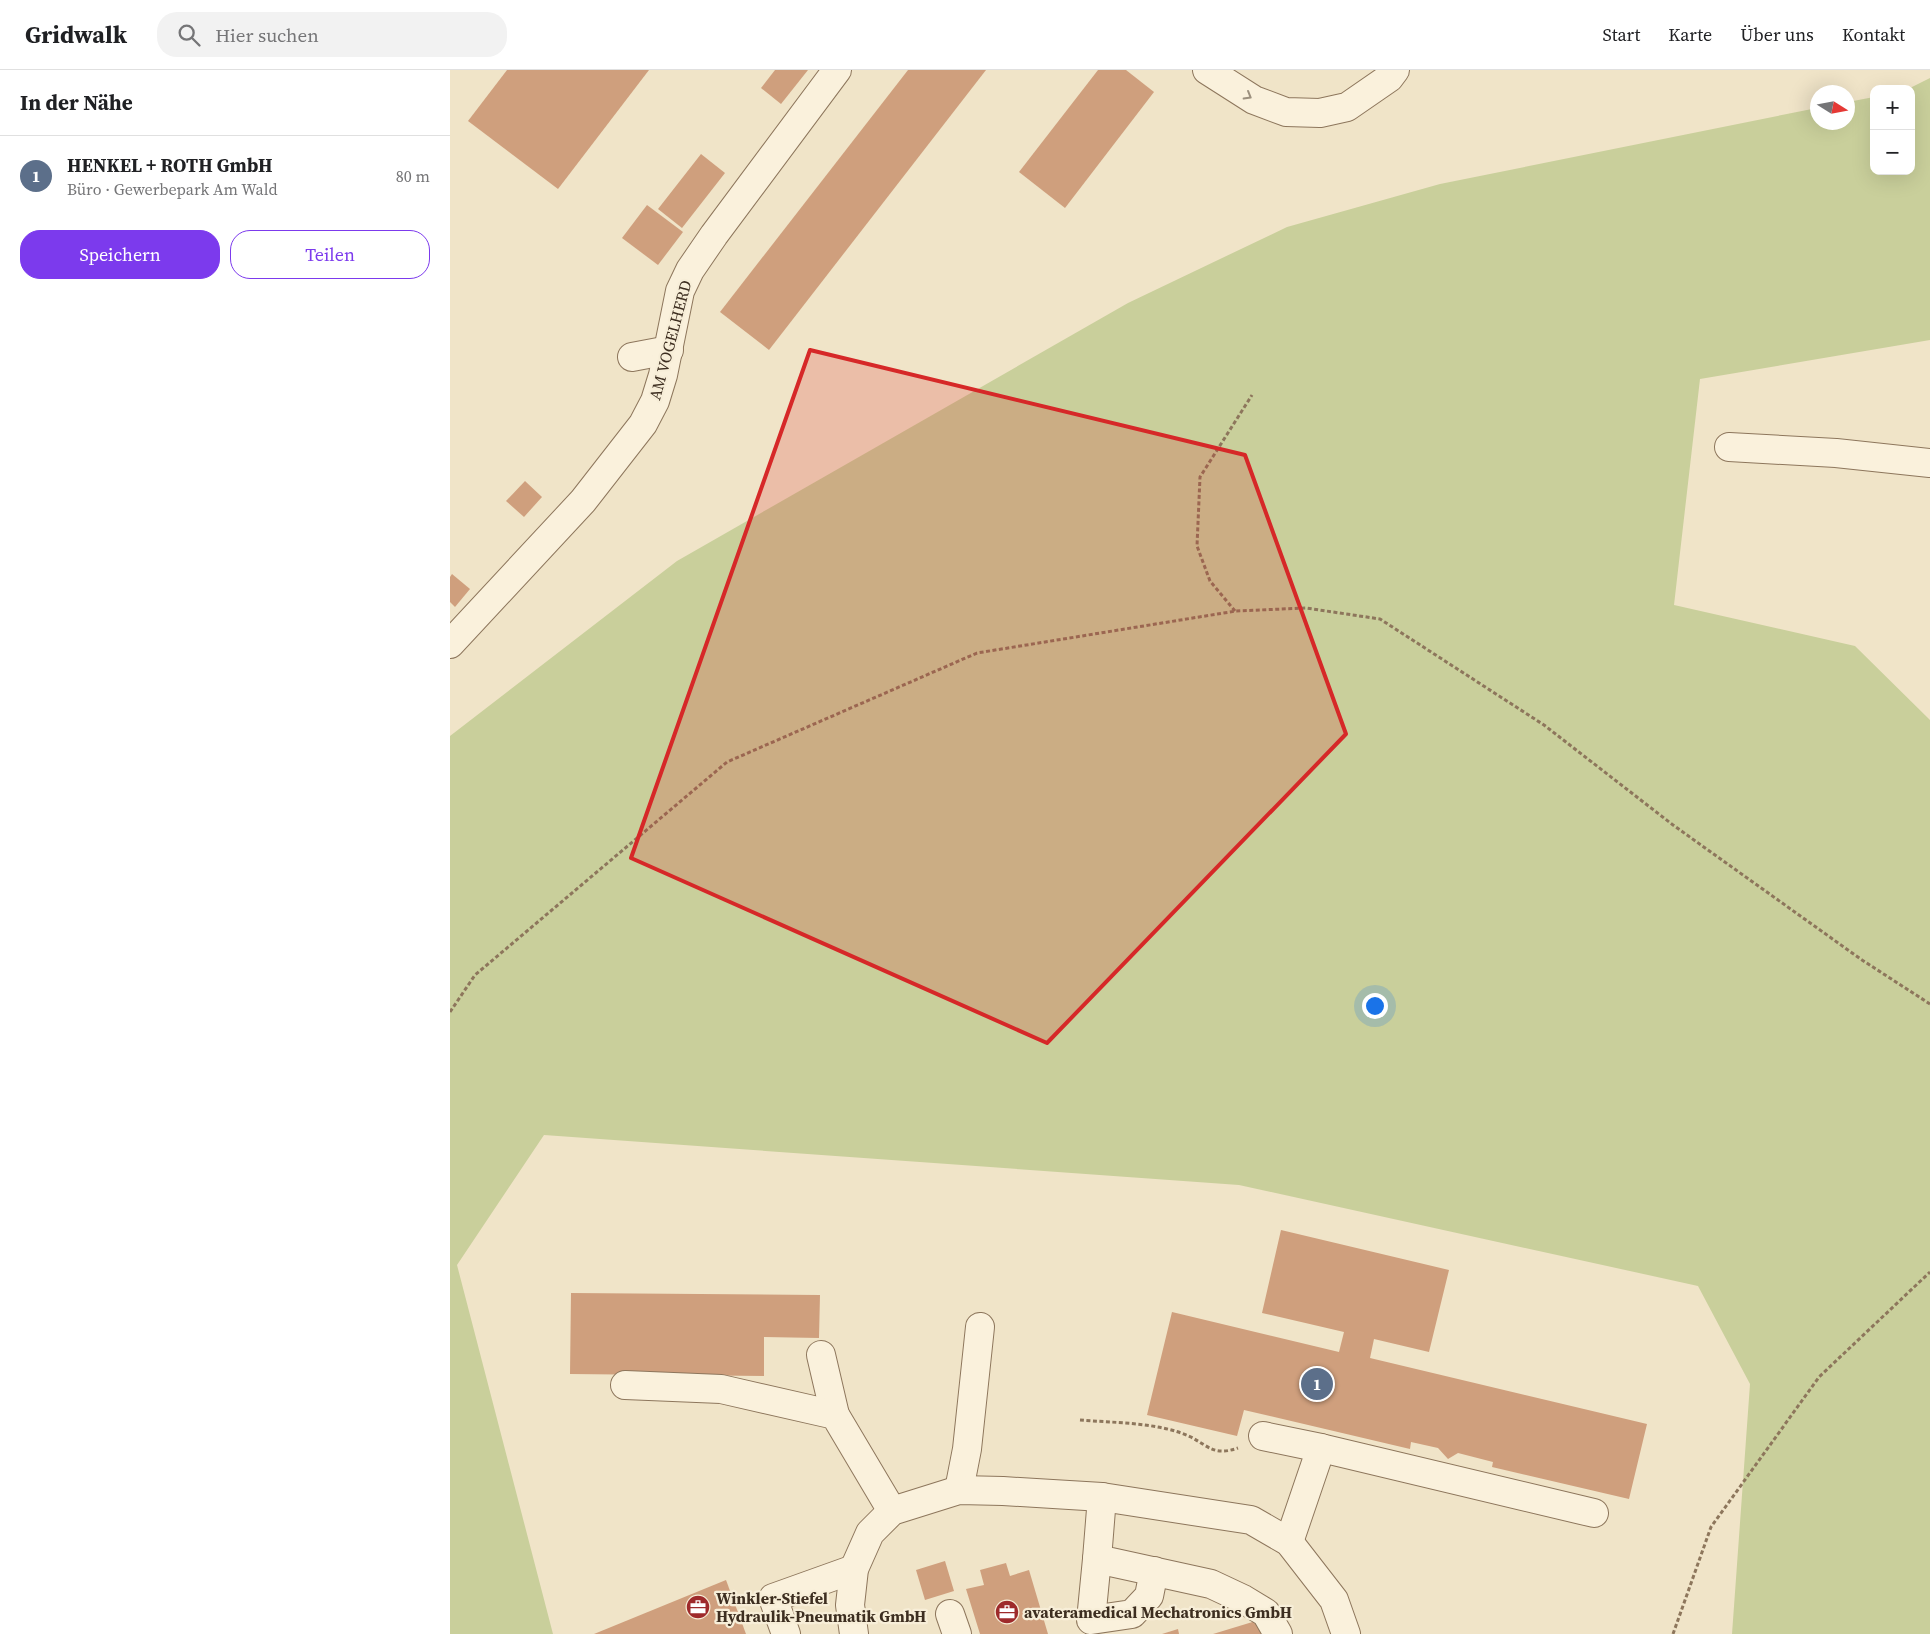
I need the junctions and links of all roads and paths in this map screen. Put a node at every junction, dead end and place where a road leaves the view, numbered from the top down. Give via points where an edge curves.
1 (838, 70) edge
2 (1207, 70) edge
3 (1395, 70) edge
4 (669, 350) junction
5 (632, 357) dead end
6 (1252, 395) dead end
7 (1728, 447) dead end
8 (1930, 463) edge
9 (1236, 611) junction
10 (450, 644) edge
11 (1930, 1004) edge
12 (450, 1012) edge
13 (1930, 1272) edge
14 (980, 1327) dead end
15 (821, 1355) dead end
16 (624, 1386) dead end
17 (835, 1415) junction
18 (1080, 1420) dead end
19 (1263, 1436) joint
20 (1321, 1448) junction
21 (959, 1490) junction
22 (1102, 1497) junction
23 (892, 1511) junction
24 (1594, 1513) dead end
25 (1289, 1542) junction
26 (1097, 1559) junction
27 (854, 1569) junction
28 (1154, 1571) junction
29 (786, 1634) edge
30 (854, 1634) edge
31 (1278, 1634) edge
32 (1343, 1634) edge
33 (1673, 1634) edge

1 - 4 street, AM VOGELHERD via 690,270 680,291
2 -> 3 street via 1254,100 1286,112 1320,113 1347,107 1389,78
4 - 5 street
4 - 10 street, AM VOGELHERD via 655,401 638,431 583,501
6 - 9 path via 1200,477 1196,546 1210,581
7 - 8 street via 1836,453
9 - 11 path via 1306,608 1380,619 1544,725 1673,825 1862,960
9 - 12 path via 977,653 727,762 475,975
13 - 33 path via 1819,1377 1711,1527
14 - 21 street via 967,1449
15 - 17 street
16 - 17 street via 721,1389
17 - 23 street
18 - 19 path via 1162,1428 1190,1437 1207,1448 1226,1452
19 - 20 street
20 - 24 street
20 - 25 street
21 - 22 street
21 - 23 street
22 - 25 street via 1252,1520
22 - 26 street
23 - 27 street via 870,1533
25 - 32 street via 1334,1600
26 - 28 street
26 - 28 street via 1091,1620 1132,1614 1149,1596
27 - 29 street via 773,1598
27 - 30 street via 850,1605
28 - 31 street via 1211,1584 1244,1599 1266,1613

